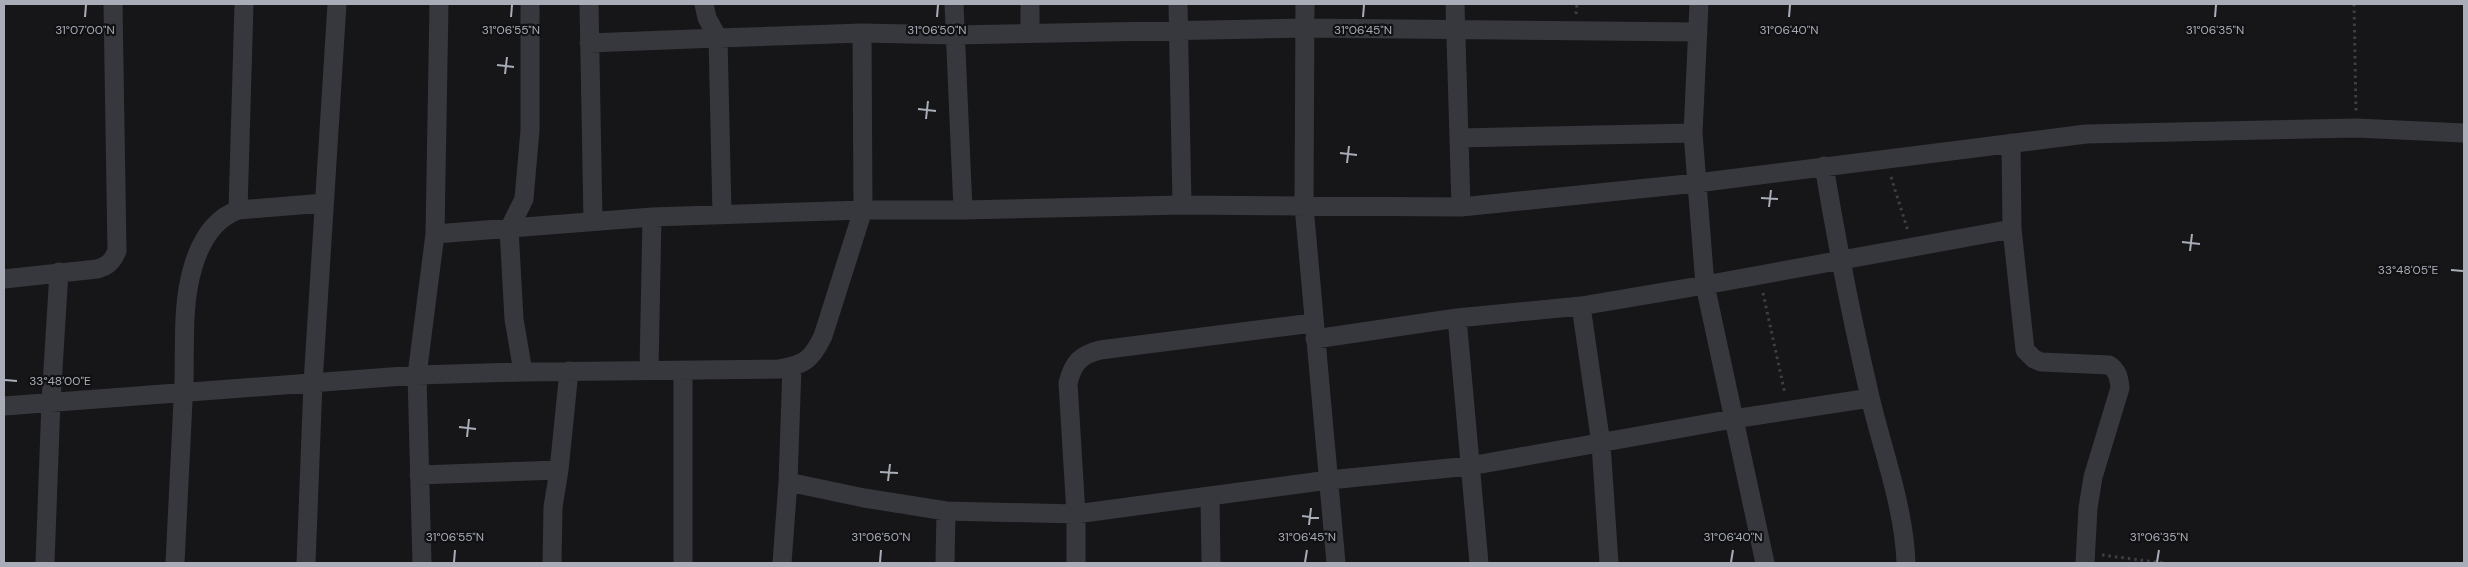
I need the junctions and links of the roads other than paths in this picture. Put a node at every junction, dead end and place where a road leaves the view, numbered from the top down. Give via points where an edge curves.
1 (113, 4) edge
2 (244, 4) edge
3 (337, 4) edge
4 (440, 4) edge
5 (530, 4) edge
6 (589, 4) edge
7 (704, 4) edge
8 (954, 4) edge
9 (1030, 4) edge
10 (1178, 4) edge
11 (1305, 4) edge
12 (1455, 4) edge
13 (1699, 4) edge
14 (1304, 28) junction
15 (1179, 30) junction
16 (1455, 30) junction
17 (1030, 32) junction
18 (1698, 32) junction
19 (862, 33) junction
20 (955, 35) junction
21 (718, 38) junction
22 (589, 43) junction
23 (1693, 133) junction
24 (2464, 133) edge
25 (1459, 138) junction
26 (2011, 143) junction
27 (1824, 166) junction
28 (1697, 183) junction
29 (324, 203) junction
30 (1182, 204) junction
31 (1304, 206) junction
32 (1461, 207) junction
33 (238, 210) junction
34 (863, 210) junction
35 (963, 210) junction
36 (722, 214) junction
37 (652, 217) junction
38 (593, 221) junction
39 (509, 229) junction
40 (2012, 229) junction
41 (435, 234) junction
42 (1840, 260) junction
43 (59, 272) junction
44 (4, 279) edge
45 (1705, 285) junction
46 (1580, 306) junction
47 (1458, 318) junction
48 (1314, 331) junction
49 (792, 367) junction
50 (649, 370) junction
51 (683, 370) junction
52 (569, 371) junction
53 (523, 372) junction
54 (417, 375) junction
55 (313, 383) junction
56 (183, 393) junction
57 (1870, 398) junction
58 (51, 402) junction
59 (4, 406) edge
60 (1733, 419) junction
61 (1601, 444) junction
62 (1470, 466) junction
63 (559, 470) junction
64 (419, 475) junction
65 (1329, 480) junction
66 (788, 482) junction
67 (1210, 497) junction
68 (946, 511) junction
69 (1076, 514) junction
70 (2086, 558) edge
71 (45, 563) edge
72 (175, 563) edge
73 (306, 563) edge
74 (422, 563) edge
75 (552, 563) edge
76 (683, 563) edge
77 (782, 563) edge
78 (945, 563) edge
79 (1076, 563) edge
80 (1211, 563) edge
81 (1336, 563) edge
82 (1479, 563) edge
83 (1609, 563) edge
84 (1765, 563) edge
85 (1906, 563) edge

1 - 43 street via 117,251 106,267
2 - 33 street
3 - 29 street
4 - 41 street
5 - 39 street via 530,130 524,199
6 - 22 street
7 - 21 street via 707,18
8 - 20 street
9 - 17 street
10 - 15 street
11 - 14 street
12 - 16 street
13 - 18 street
14 - 15 street
14 - 16 street
14 - 31 street
15 - 17 street
15 - 30 street
16 - 18 street
16 - 25 street
17 - 20 street
18 - 23 street
19 - 20 street
19 - 21 street
19 - 34 street
20 - 35 street
21 - 22 street
21 - 36 street
22 - 38 street
23 - 25 street
23 - 28 street
24 - 26 street via 2356,128 2086,134
25 - 32 street
26 - 27 street
26 - 40 street
27 - 28 street
27 - 42 street
28 - 32 street
28 - 45 street
29 - 33 street
29 - 55 street
30 - 31 street
30 - 35 street
31 - 32 street
31 - 48 street
33 - 56 street via 215,223 192,268 186,313
34 - 35 street
34 - 36 street
34 - 49 street via 823,336 814,354 802,364
36 - 37 street
37 - 38 street
37 - 50 street
38 - 39 street
39 - 41 street
39 - 53 street via 514,319
40 - 42 street
40 - 70 street via 2025,350 2041,362 2109,365 2119,379 2120,388 2093,476
41 - 54 street
42 - 45 street
42 - 57 street
43 - 44 street
43 - 58 street
45 - 46 street
45 - 60 street
46 - 47 street
46 - 61 street
47 - 48 street
47 - 62 street
48 - 65 street
48 - 69 street via 1100,350 1078,360 1071,369 1068,382
49 - 51 street
49 - 66 street
50 - 51 street
50 - 52 street
51 - 76 street
52 - 53 street
52 - 63 street
53 - 54 street
54 - 55 street
54 - 64 street
55 - 56 street
55 - 73 street
56 - 58 street
56 - 72 street
57 - 60 street
57 - 85 street via 1906,544
58 - 59 street
58 - 71 street
60 - 61 street
60 - 84 street
61 - 62 street
61 - 83 street
62 - 65 street
62 - 82 street
63 - 64 street
63 - 75 street via 553,507
64 - 74 street
65 - 67 street
65 - 81 street
66 - 68 street
66 - 77 street
67 - 69 street
67 - 80 street
68 - 69 street
68 - 78 street
69 - 79 street

